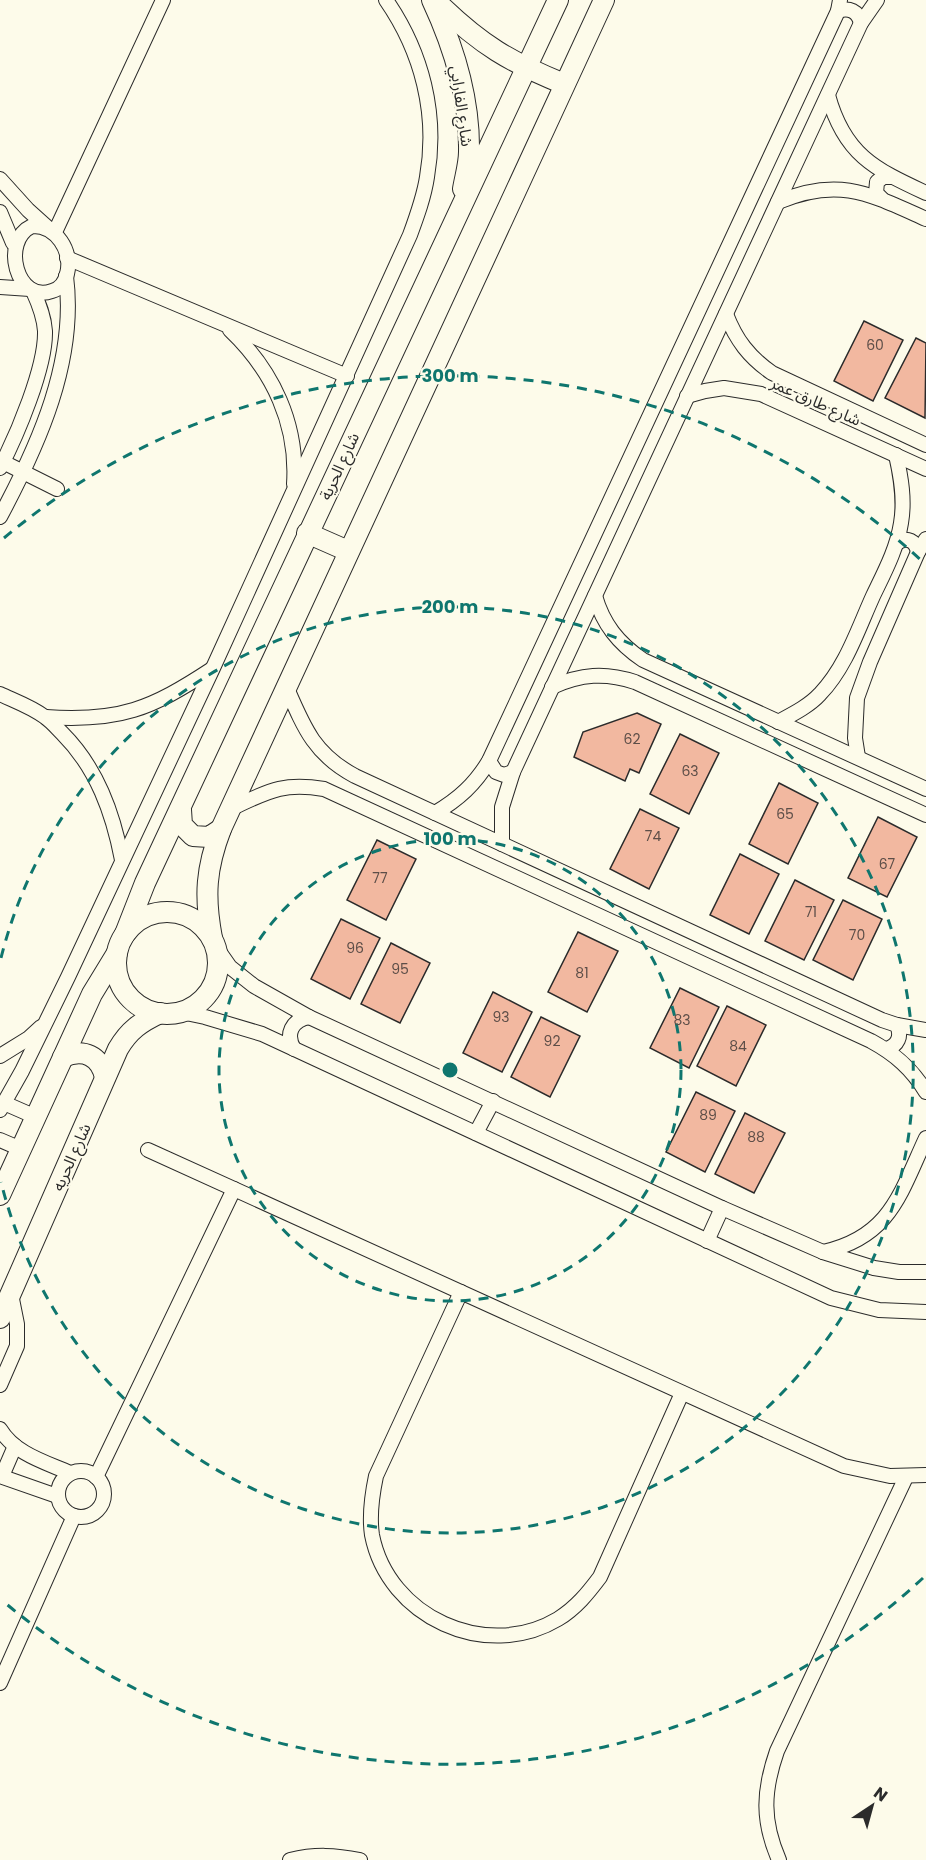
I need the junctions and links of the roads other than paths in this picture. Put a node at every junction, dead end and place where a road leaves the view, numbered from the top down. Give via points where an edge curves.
1 (163, 0) edge
2 (386, 0) edge
3 (433, 0) edge
4 (558, 0) edge
5 (604, 0) edge
6 (877, 0) edge
7 (839, 6) edge
8 (861, 23) junction
9 (526, 69) junction
10 (564, 84) junction
11 (828, 95) junction
12 (891, 177) junction
13 (0, 179) edge
14 (926, 193) edge
15 (882, 199) junction
16 (778, 202) junction
17 (0, 212) edge
18 (458, 216) junction
19 (926, 219) edge
20 (52, 230) junction
21 (9, 247) edge
22 (67, 258) junction
23 (66, 276) junction
24 (0, 286) edge
25 (31, 290) junction
26 (726, 314) junction
27 (224, 324) junction
28 (347, 376) junction
29 (782, 379) junction
30 (687, 396) junction
31 (773, 398) junction
32 (926, 445) edge
33 (896, 455) junction
34 (2, 465) edge
35 (926, 469) edge
36 (22, 472) junction
37 (621, 476) junction
38 (645, 487) junction
39 (57, 489) dead end
40 (293, 493) junction
41 (0, 517) edge
42 (308, 533) junction
43 (926, 539) edge
44 (897, 543) junction
45 (348, 552) junction
46 (918, 552) junction
47 (595, 596) junction
48 (848, 652) junction
49 (870, 662) junction
50 (657, 666) junction
51 (213, 668) junction
52 (286, 686) junction
53 (552, 687) junction
54 (649, 687) junction
55 (0, 694) edge
56 (46, 717) junction
57 (778, 722) junction
58 (858, 758) junction
59 (489, 761) junction
60 (513, 772) junction
61 (356, 776) junction
62 (926, 789) edge
63 (345, 798) junction
64 (230, 809) junction
65 (181, 810) junction
66 (435, 813) junction
67 (926, 815) edge
68 (221, 828) junction
69 (502, 844) junction
70 (122, 860) junction
71 (584, 882) junction
72 (575, 904) junction
73 (125, 934) junction
74 (214, 942) junction
75 (117, 953) junction
76 (181, 1012) junction
77 (160, 1013) junction
78 (309, 1017) junction
79 (46, 1022) junction
80 (897, 1025) junction
81 (926, 1030) edge
82 (294, 1049) junction
83 (886, 1049) junction
84 (0, 1056) edge
85 (63, 1057) junction
86 (105, 1077) junction
87 (926, 1092) edge
88 (493, 1101) junction
89 (1, 1105) edge
90 (36, 1117) junction
91 (476, 1133) junction
92 (926, 1138) edge
93 (0, 1140) edge
94 (21, 1149) junction
95 (148, 1150) dead end
96 (234, 1189) junction
97 (0, 1195) edge
98 (722, 1208) junction
99 (707, 1241) junction
100 (823, 1252) junction
101 (926, 1272) edge
102 (461, 1293) junction
103 (11, 1294) junction
104 (926, 1312) edge
105 (0, 1318) edge
106 (0, 1385) edge
107 (682, 1393) junction
108 (0, 1429) edge
109 (15, 1446) junction
110 (70, 1473) junction
111 (926, 1474) edge
112 (1, 1476) edge
113 (96, 1477) junction
114 (906, 1477) junction
115 (57, 1496) junction
116 (74, 1516) junction
117 (1, 1679) edge
118 (290, 1860) edge
119 (360, 1860) edge
120 (779, 1860) edge

1 - 20 street
2 - 28 street via 420,67 429,113 430,150 427,178 410,235
3 - 9 street, شارع الفارابي via 480,41
3 - 18 street, شارع الفارابي via 455,56 468,121 469,154
4 - 9 street, شارع الحرية
5 - 10 street
6 - 8 street
7 - 8 street via 852,10
7 - 37 street
8 - 11 street
9 - 10 street, شارع الفارابي
9 - 18 street, شارع الحرية
10 - 45 street
11 - 12 street via 844,136 858,154
11 - 16 street
12 - 14 street
12 - 15 street via 877,182 876,194
13 - 20 street
15 - 16 street via 843,189 820,189
15 - 19 street
16 - 26 street
17 - 21 street
18 - 42 street, شارع الحرية
20 - 21 street via 41,226 24,229
20 - 22 street
21 - 25 street via 19,277
22 - 23 street
22 - 27 street
23 - 25 street via 57,289 41,293
23 - 36 street via 69,318 63,359 46,417
24 - 25 street
25 - 34 street via 44,319 43,349 31,395
26 - 29 street, شارع طارق عمر via 743,348
26 - 30 street
27 - 28 street
27 - 40 street via 268,374 282,404 291,436
28 - 40 street
29 - 31 street via 770,385
29 - 32 street, شارع طارق عمر
30 - 31 street, شارع طارق عمر via 724,388
30 - 38 street
31 - 33 street, شارع طارق عمر
33 - 35 street, شارع طارق عمر
33 - 44 street via 903,499
34 - 36 street
36 - 39 street
36 - 41 street
37 - 38 street
37 - 59 street
38 - 47 street
40 - 51 street
42 - 45 street
42 - 65 street, شارع الحرية
43 - 46 street
44 - 46 street via 911,540
44 - 48 street
45 - 52 street
46 - 49 street
47 - 50 street via 599,611 617,639 629,651
47 - 53 street
48 - 49 street via 849,661 858,668
48 - 57 street via 820,694
49 - 58 street via 857,698
50 - 54 street via 645,674
50 - 57 street
51 - 56 street via 163,700 136,711 108,717
51 - 70 street
52 - 61 street via 313,742 339,768
52 - 64 street
53 - 54 street via 584,675 602,674
53 - 60 street
54 - 67 street
55 - 56 street
56 - 70 street via 69,740 105,796
57 - 58 street
58 - 62 street
59 - 60 street via 496,772
59 - 66 street via 467,792
60 - 69 street via 502,807
61 - 63 street via 347,779 343,786
61 - 66 street
63 - 64 street via 301,785 278,788
63 - 72 street
64 - 68 street
65 - 68 street via 183,825 193,836 208,837
65 - 73 street, شارع الحرية
66 - 69 street
68 - 74 street via 206,891
69 - 71 street
70 - 79 street
71 - 72 street
71 - 80 street
72 - 83 street
73 - 74 street via 149,915 169,912 198,922
73 - 75 street
74 - 76 street via 218,968 212,987 199,1003
74 - 78 street via 230,967 254,986
75 - 77 street via 117,974 126,992 141,1006
75 - 85 street via 92,994
76 - 77 street
76 - 82 street via 262,1034
77 - 86 street, شارع الحريه via 127,1033
78 - 82 street via 297,1021 290,1031
78 - 88 street
79 - 84 street
79 - 89 street
80 - 81 street
80 - 83 street via 898,1040
82 - 91 street
83 - 87 street via 903,1062
85 - 86 street via 81,1052 90,1055 98,1060
85 - 90 street
86 - 103 street, شارع الحريه
88 - 91 street
88 - 98 street
89 - 90 street
90 - 94 street
91 - 99 street
92 - 100 street via 890,1211 878,1226 845,1247
93 - 94 street
94 - 97 street
95 - 96 street
96 - 102 street
96 - 113 street
98 - 99 street
98 - 100 street
99 - 104 street via 831,1298 879,1310
100 - 101 street via 874,1268
102 - 107 street
102 - 107 street via 376,1476 370,1505 372,1535 381,1563 397,1589 418,1610 447,1627 502,1636 531,1631 558,1619 582,1600 600,1577
103 - 105 street, شارع الحريه
103 - 106 street via 17,1346
107 - 114 street via 844,1466
108 - 109 street
109 - 110 street
109 - 112 street
110 - 113 street via 84,1471
110 - 115 street via 60,1482
111 - 114 street
112 - 115 street
113 - 116 street via 104,1488 103,1502 88,1516
114 - 120 street via 769,1773 766,1820
115 - 116 street via 63,1509
116 - 117 street
118 - 119 street via 336,1855

